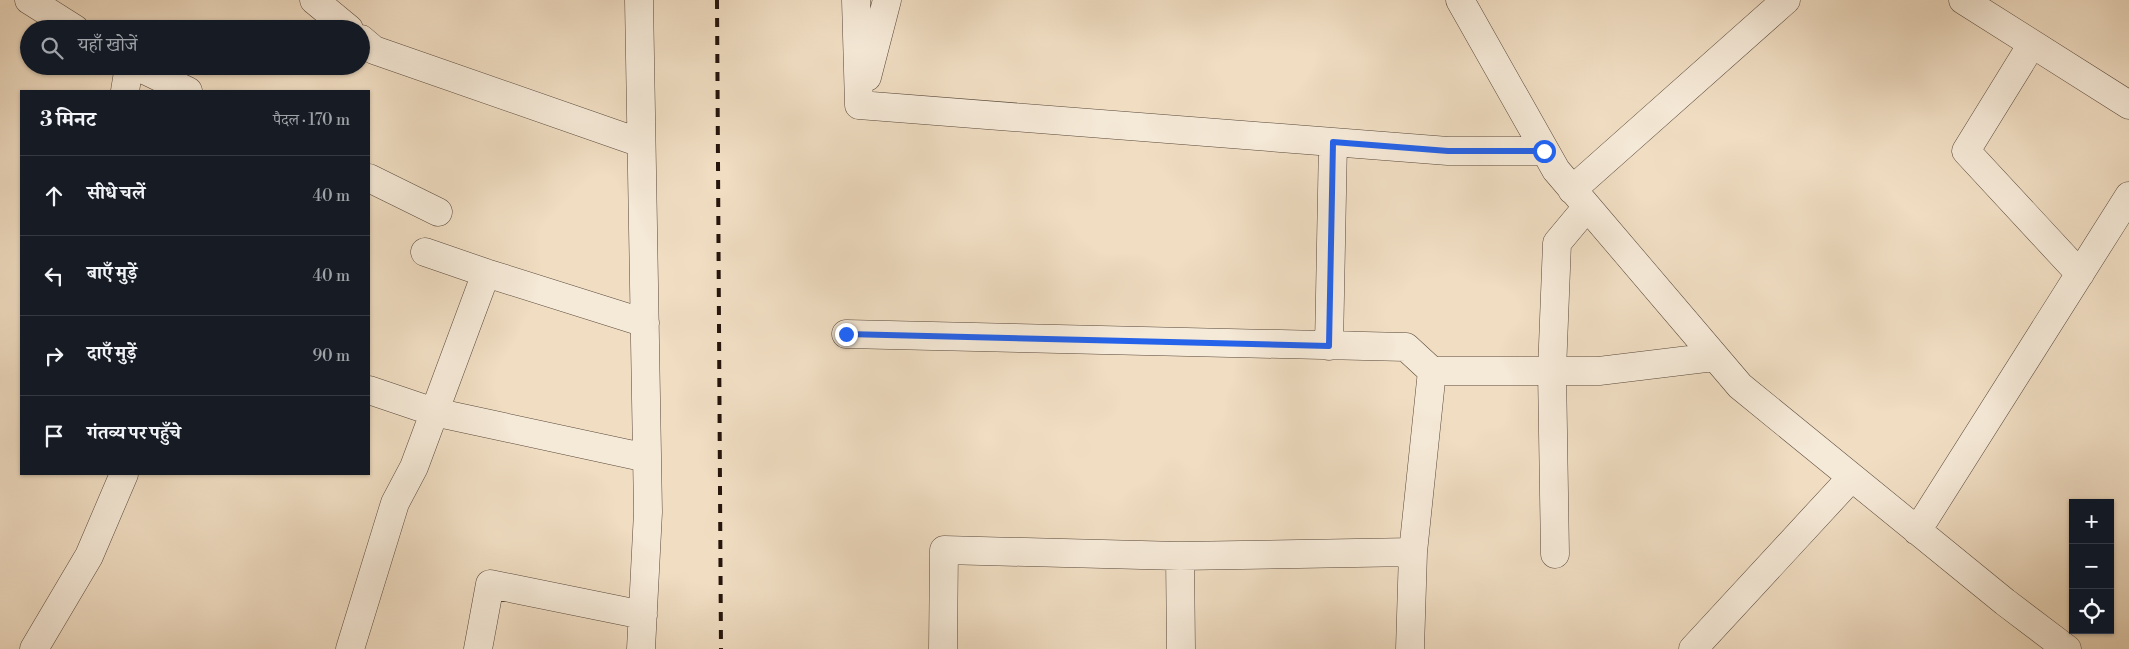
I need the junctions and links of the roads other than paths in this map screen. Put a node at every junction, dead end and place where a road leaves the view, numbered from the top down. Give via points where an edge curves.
1 (29, 0) edge
2 (314, 0) edge
3 (639, 0) edge
4 (856, 0) edge
5 (887, 0) edge
6 (1460, 0) edge
7 (1786, 0) edge
8 (1963, 0) edge
9 (61, 20) edge
10 (338, 20) edge
11 (2032, 44) junction
12 (370, 47) edge
13 (128, 75) edge
14 (155, 75) edge
15 (125, 90) edge
16 (186, 90) edge
17 (859, 105) junction
18 (2129, 105) edge
19 (1333, 142) junction
20 (641, 143) junction
21 (1544, 151) junction
22 (370, 178) edge
23 (2129, 196) edge
24 (1580, 199) junction
25 (438, 212) dead end
26 (425, 252) dead end
27 (486, 273) junction
28 (2080, 274) junction
29 (645, 323) junction
30 (846, 334) dead end
31 (1329, 346) junction
32 (1714, 357) junction
33 (1552, 370) junction
34 (1432, 371) junction
35 (370, 390) edge
36 (434, 412) junction
37 (647, 458) junction
38 (124, 475) edge
39 (1851, 478) junction
40 (1917, 531) junction
41 (1413, 552) junction
42 (1555, 554) dead end
43 (1180, 556) junction
44 (643, 615) junction
45 (2063, 648) edge
46 (34, 649) edge
47 (350, 649) edge
48 (478, 649) edge
49 (641, 649) edge
50 (943, 649) edge
51 (1181, 649) edge
52 (1410, 649) edge
53 (1693, 649) edge

1 - 9 street
2 - 10 street
3 - 20 street
4 - 17 street
5 - 17 street
6 - 21 street
7 - 24 street
8 - 11 street
11 - 18 street
11 - 28 street via 1966,151
12 - 20 street
13 - 15 street
14 - 16 street
17 - 19 street
19 - 21 street via 1448,151
19 - 31 street
20 - 29 street
21 - 24 street
22 - 25 street
23 - 28 street
24 - 32 street
24 - 33 street via 1557,243
26 - 27 street
27 - 29 street
27 - 36 street
28 - 40 street
29 - 37 street
30 - 31 street
31 - 34 street via 1406,347
32 - 33 street via 1599,371
32 - 39 street via 1740,386
33 - 34 street
33 - 42 street
34 - 41 street
35 - 36 street
36 - 37 street
36 - 47 street via 414,467 394,503
37 - 44 street
38 - 46 street via 89,556
39 - 40 street
39 - 53 street
40 - 45 street
41 - 43 street
41 - 52 street
43 - 50 street via 944,550
43 - 51 street
44 - 48 street via 490,584
44 - 49 street

